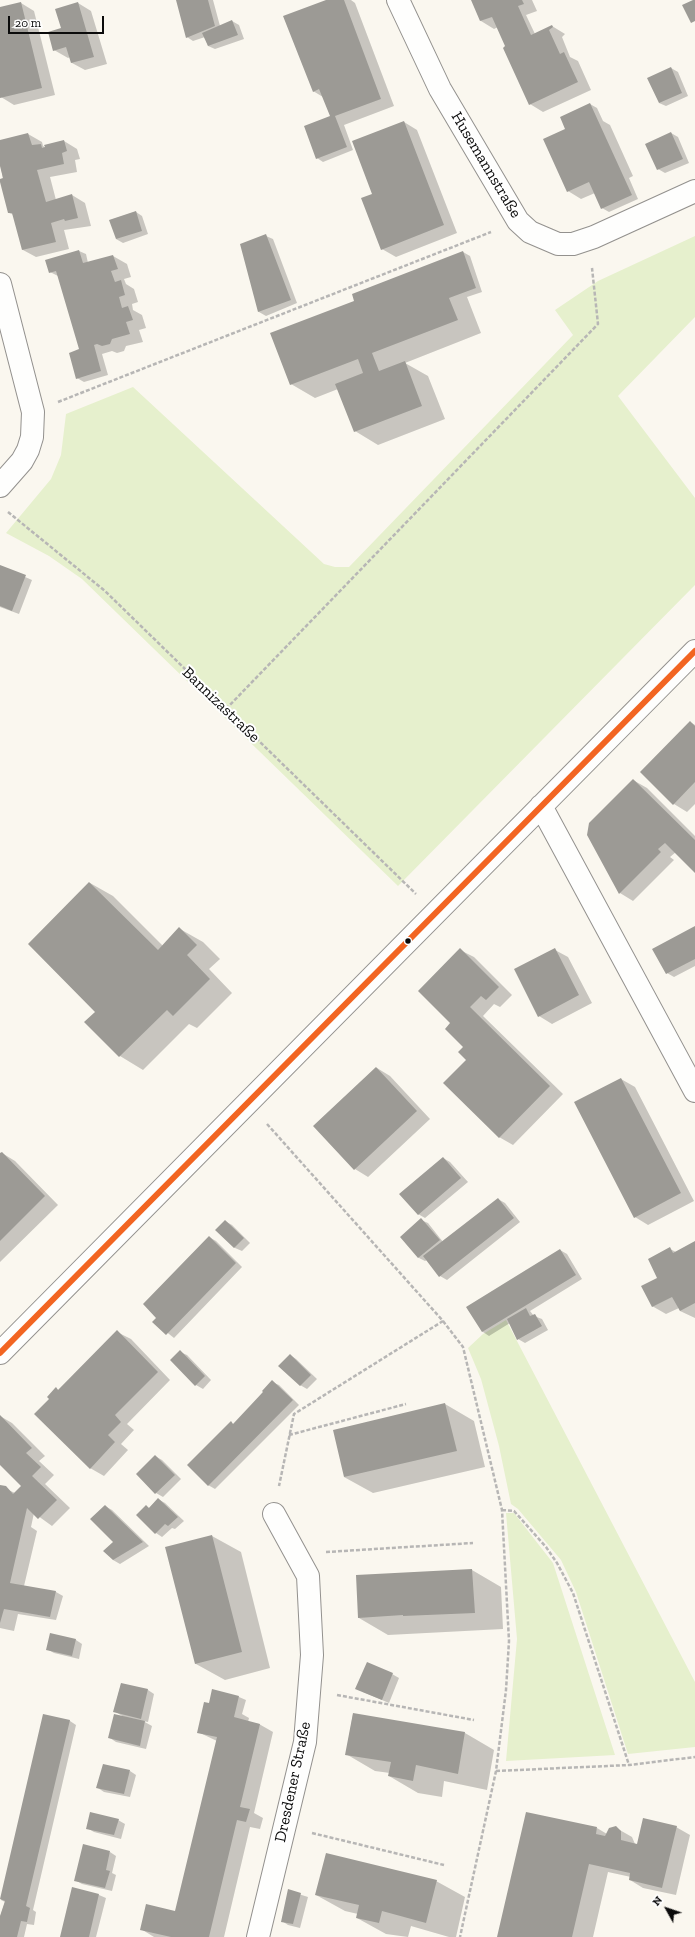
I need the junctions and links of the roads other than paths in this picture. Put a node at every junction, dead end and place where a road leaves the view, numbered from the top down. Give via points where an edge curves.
1 (398, 0) edge
2 (695, 191) edge
3 (0, 284) edge
4 (0, 486) edge
5 (695, 651) edge
6 (541, 806) junction
7 (695, 1091) edge
8 (0, 1353) edge
9 (274, 1514) road end
10 (258, 1937) edge

1 - 2 street, Husemannstraße via 440,89 518,221 530,232 558,244 573,244
3 - 4 street via 33,412 32,437 28,450 22,461
5 - 6 street
6 - 7 street
6 - 8 street
9 - 10 street, Dresdener Straße via 308,1576 312,1655 305,1742

